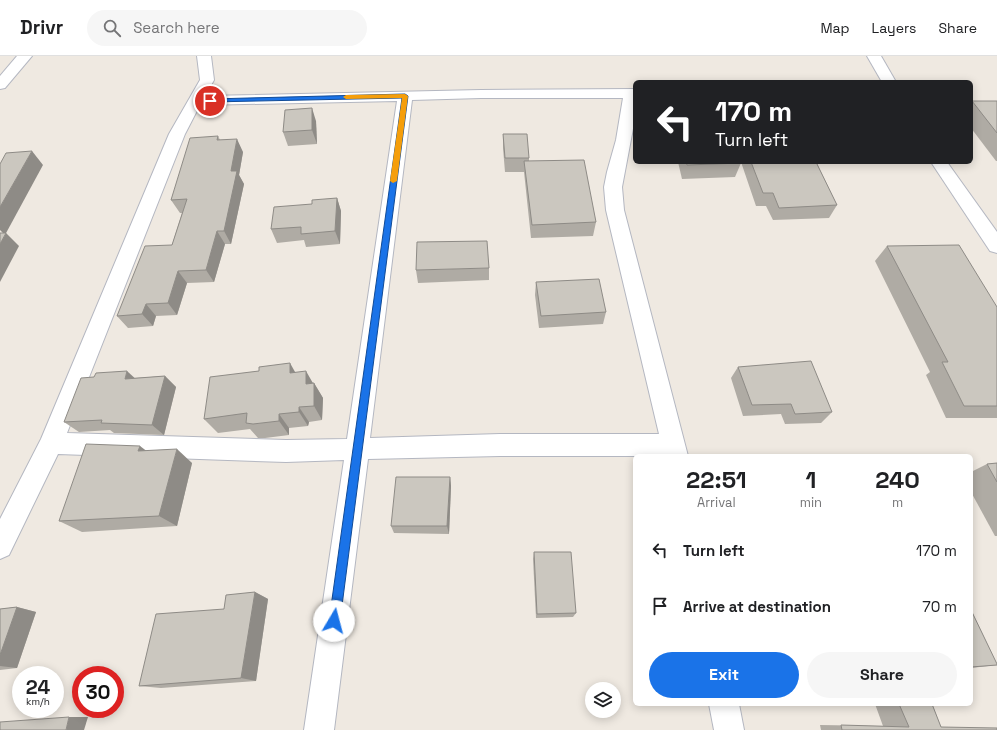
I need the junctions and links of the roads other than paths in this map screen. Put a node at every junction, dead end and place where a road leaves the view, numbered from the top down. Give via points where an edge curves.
1 (25, 56) edge
2 (204, 56) edge
3 (874, 56) edge
4 (888, 80) edge
5 (0, 85) edge
6 (633, 93) edge
7 (405, 96) junction
8 (194, 101) junction
9 (940, 164) edge
10 (996, 242) edge
11 (51, 443) junction
12 (358, 449) junction
13 (675, 450) edge
14 (0, 546) edge
15 (724, 706) edge
16 (319, 730) edge
17 (730, 730) edge

1 - 5 street
2 - 8 street via 207,80
3 - 4 street
6 - 7 street
6 - 13 street via 615,172 615,210
7 - 8 street
7 - 12 street
8 - 11 street via 177,134
9 - 10 street
11 - 12 street via 286,451
11 - 14 street
12 - 13 street via 500,445
12 - 16 street
15 - 17 street

